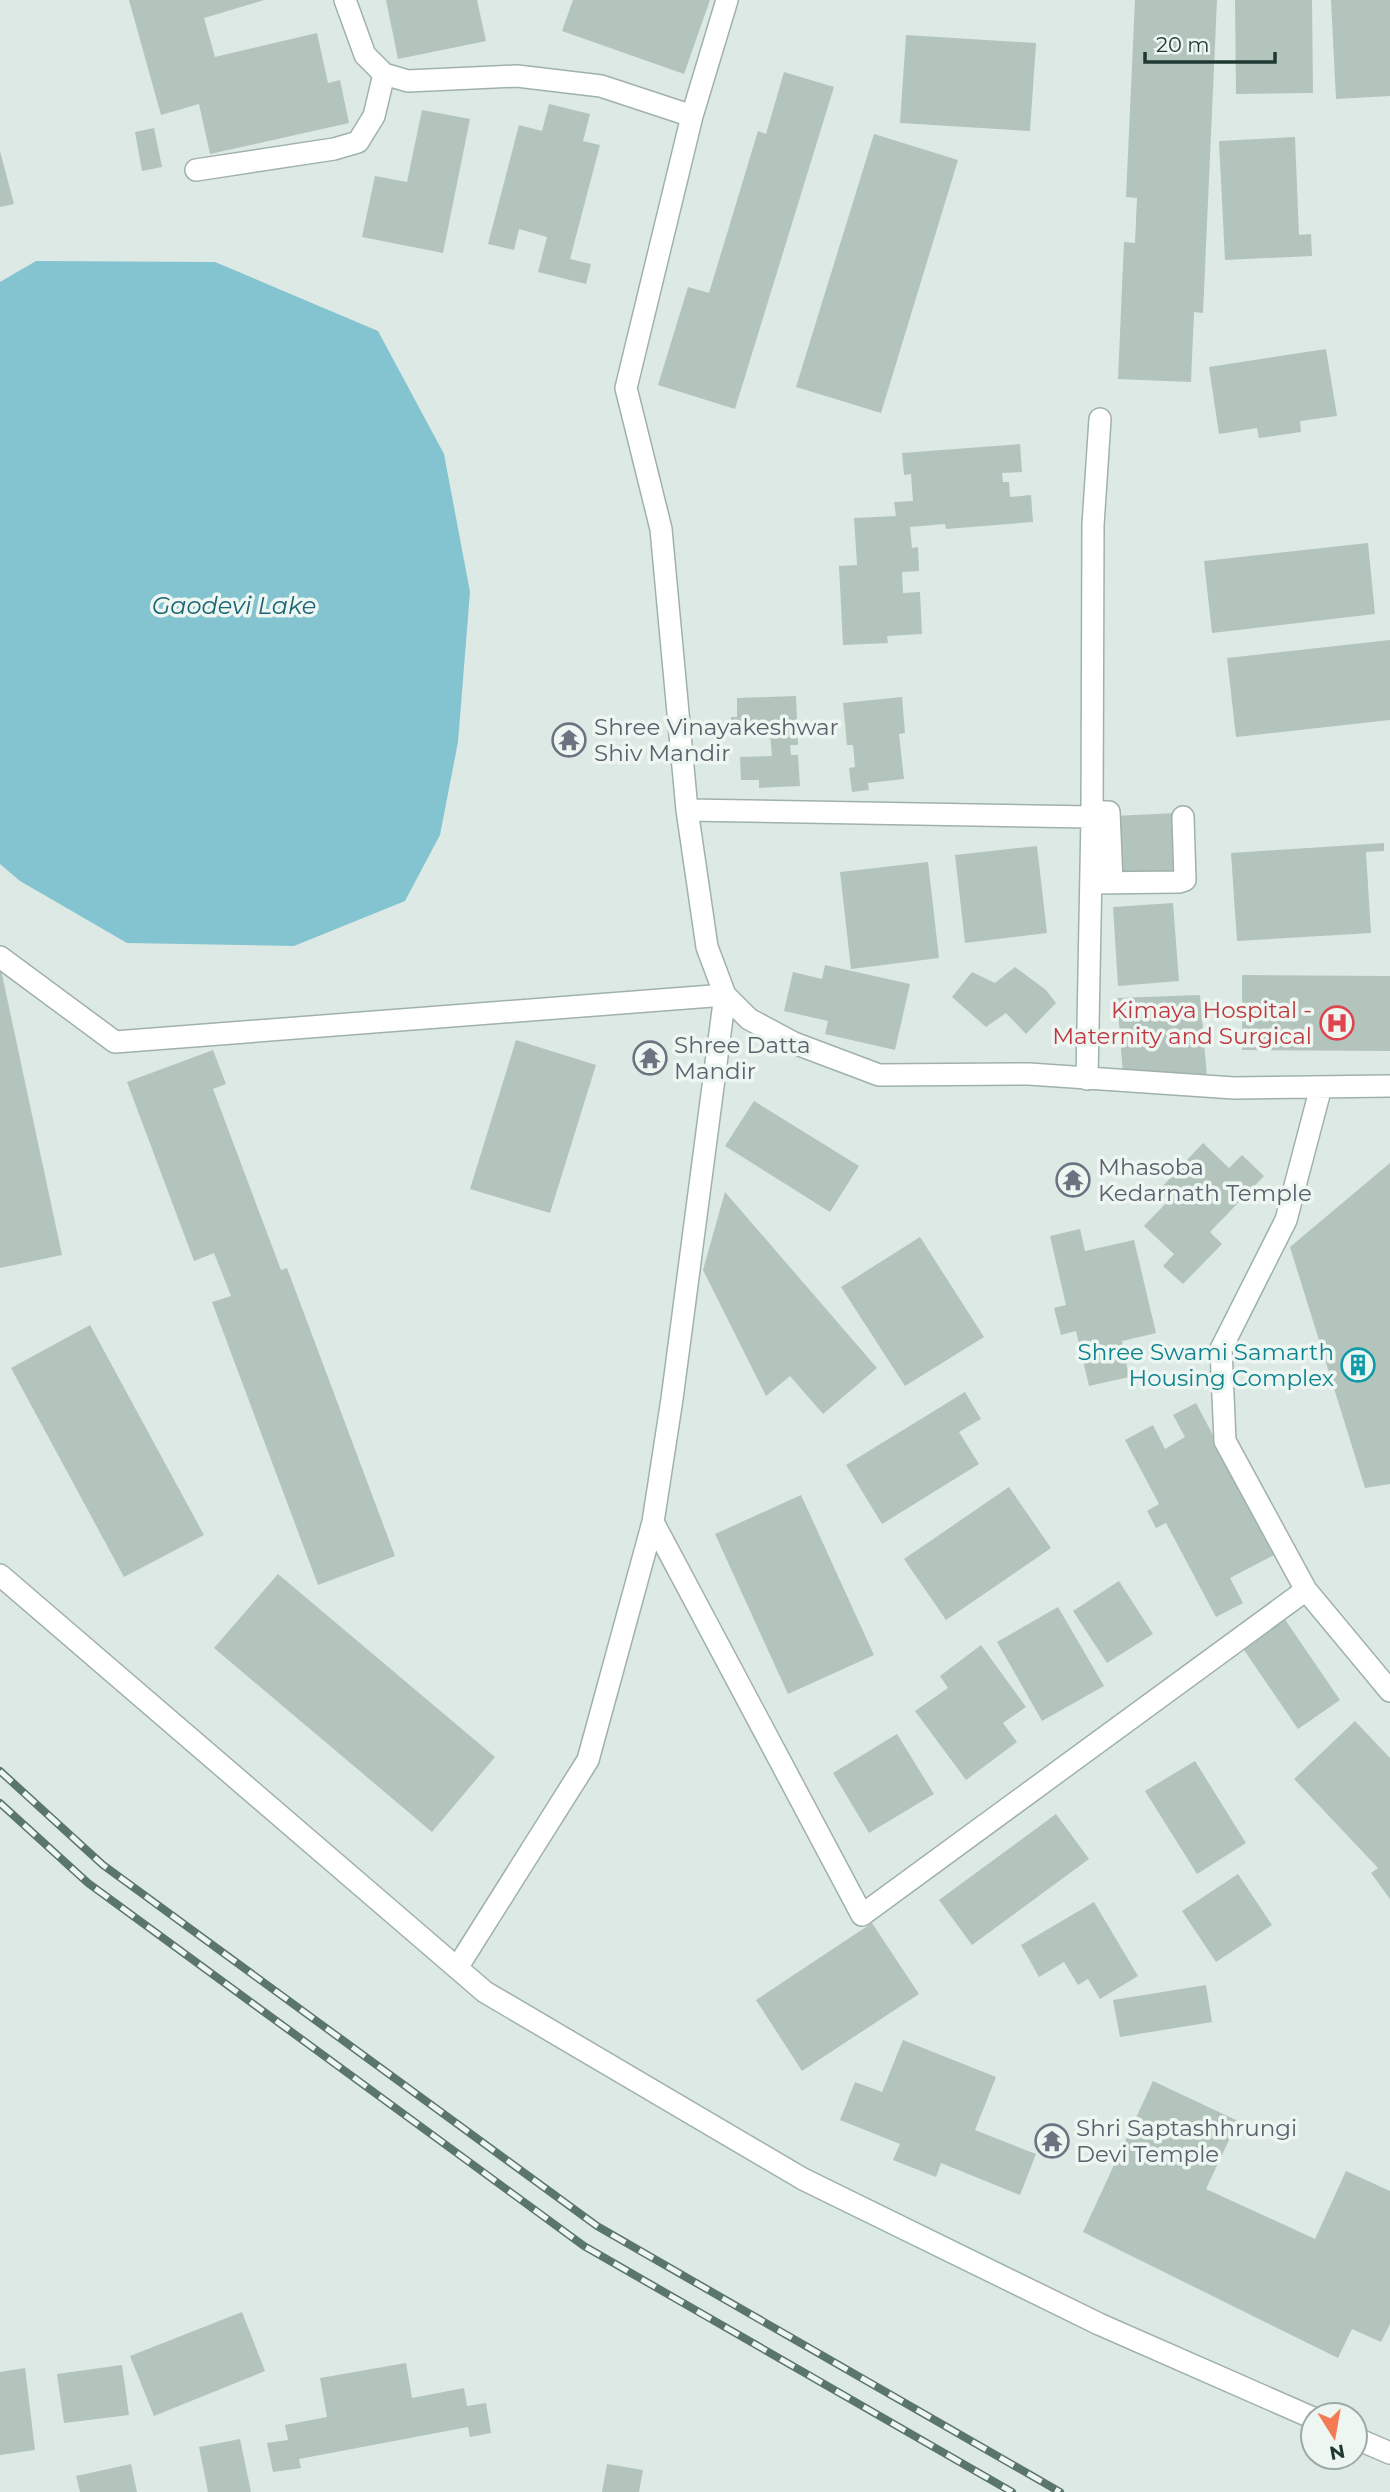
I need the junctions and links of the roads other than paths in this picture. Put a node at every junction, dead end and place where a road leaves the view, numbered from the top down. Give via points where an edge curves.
1 (345, 0) edge
2 (727, 0) edge
3 (384, 75) junction
4 (692, 117) junction
5 (196, 170) dead end
6 (1100, 419) dead end
7 (687, 810) junction
8 (1092, 814) junction
9 (1183, 817) dead end
10 (1101, 883) junction
11 (0, 957) edge
12 (725, 995) junction
13 (1087, 1079) junction
14 (1390, 1086) edge
15 (1321, 1087) junction
16 (653, 1522) junction
17 (0, 1576) edge
18 (1306, 1590) junction
19 (1390, 1691) edge
20 (457, 1968) junction
21 (1299, 2412) edge
22 (1369, 2444) edge
23 (1390, 2454) edge

1 - 3 street via 365,55
2 - 4 street
3 - 4 street via 408,81 517,76 601,86
3 - 5 street via 374,116 358,142
4 - 7 street via 626,388 661,529
6 - 8 street via 1093,525
7 - 8 street
7 - 12 street via 707,947
8 - 10 street
9 - 10 street via 1185,880
10 - 13 street
11 - 12 street via 115,1042
12 - 13 street via 749,1019 794,1043 879,1075 1029,1074
12 - 16 street
13 - 15 street via 1234,1088
14 - 15 street
15 - 18 street via 1286,1220 1221,1349 1225,1441
16 - 18 street via 862,1915
16 - 20 street via 588,1760
17 - 20 street
18 - 19 street
20 - 21 street via 485,1992 803,2179 1099,2324
22 - 23 street

